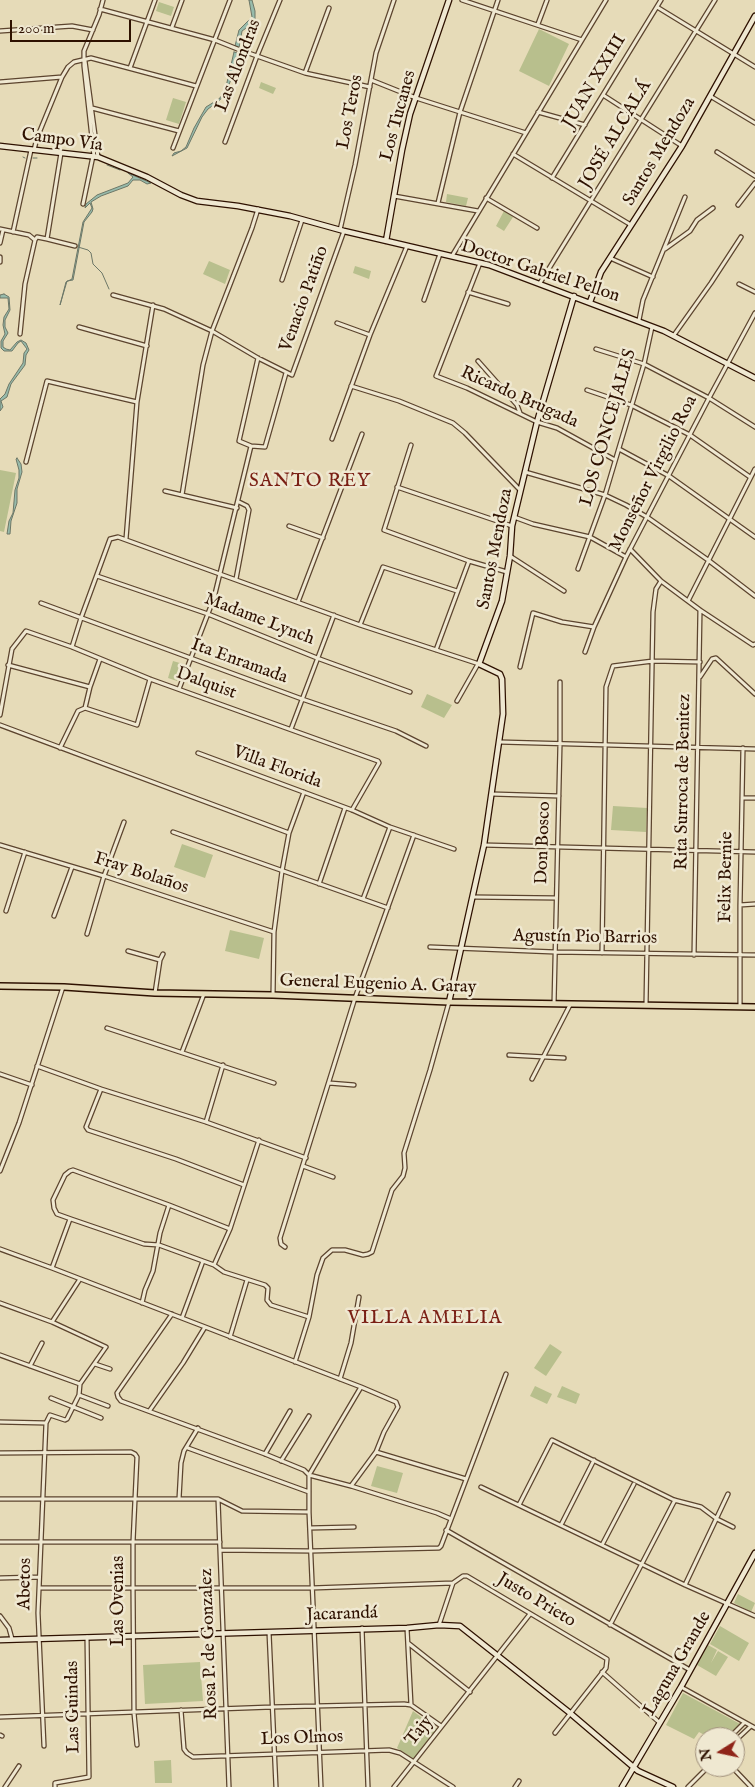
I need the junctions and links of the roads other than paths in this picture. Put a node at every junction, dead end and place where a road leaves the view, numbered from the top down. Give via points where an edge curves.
1 (103, 0) edge
2 (155, 0) edge
3 (182, 0) edge
4 (230, 0) edge
5 (280, 0) edge
6 (394, 0) edge
7 (449, 0) edge
8 (462, 0) edge
9 (498, 0) edge
10 (547, 0) edge
11 (606, 0) edge
12 (661, 0) edge
13 (715, 0) edge
14 (657, 7) junction
15 (329, 8) dead end
16 (100, 10) junction
17 (494, 11) junction
18 (755, 16) edge
19 (147, 22) junction
20 (538, 24) junction
21 (172, 28) junction
22 (93, 30) junction
23 (0, 31) edge
24 (695, 32) junction
25 (215, 40) junction
26 (582, 40) junction
27 (732, 55) junction
28 (256, 56) junction
29 (84, 58) junction
30 (755, 67) edge
31 (130, 68) junction
32 (305, 73) junction
33 (62, 77) junction
34 (371, 80) junction
35 (0, 82) edge
36 (196, 86) junction
37 (370, 87) junction
38 (602, 95) junction
39 (710, 96) junction
40 (416, 98) junction
41 (90, 108) junction
42 (460, 112) junction
43 (538, 112) junction
44 (640, 119) junction
45 (755, 123) edge
46 (585, 125) junction
47 (179, 131) junction
48 (526, 133) junction
49 (226, 142) dead end
50 (0, 146) edge
51 (682, 146) junction
52 (173, 148) dead end
53 (32, 150) junction
54 (61, 152) junction
55 (717, 152) dead end
56 (513, 154) junction
57 (95, 157) junction
58 (755, 176) edge
59 (552, 178) junction
60 (155, 181) joint
61 (755, 183) edge
62 (394, 196) junction
63 (685, 197) dead end
64 (486, 198) junction
65 (591, 202) junction
66 (438, 203) junction
67 (83, 204) dead end
68 (738, 205) dead end
69 (713, 208) dead end
70 (258, 209) junction
71 (478, 211) junction
72 (302, 220) junction
73 (631, 225) junction
74 (537, 228) dead end
75 (1, 230) edge
76 (342, 231) junction
77 (13, 232) junction
78 (741, 236) dead end
79 (47, 238) junction
80 (33, 239) junction
81 (386, 241) junction
82 (0, 243) edge
83 (75, 246) dead end
84 (407, 246) junction
85 (663, 251) junction
86 (440, 254) junction
87 (452, 257) junction
88 (609, 257) junction
89 (480, 263) junction
90 (653, 277) junction
91 (282, 280) dead end
92 (540, 284) junction
93 (740, 284) dead end
94 (468, 292) junction
95 (755, 292) edge
96 (113, 296) dead end
97 (574, 296) junction
98 (424, 300) dead end
99 (590, 302) junction
100 (508, 304) dead end
101 (152, 305) junction
102 (755, 313) edge
103 (639, 320) junction
104 (337, 323) dead end
105 (652, 326) junction
106 (79, 327) dead end
107 (212, 331) junction
108 (20, 334) dead end
109 (370, 335) junction
110 (674, 336) junction
111 (147, 346) junction
112 (596, 349) dead end
113 (258, 358) junction
114 (478, 360) dead end
115 (728, 362) junction
116 (644, 364) junction
117 (286, 373) junction
118 (755, 378) edge
119 (351, 386) junction
120 (587, 390) dead end
121 (709, 398) junction
122 (137, 402) junction
123 (631, 405) junction
124 (520, 413) junction
125 (537, 422) junction
126 (755, 426) edge
127 (362, 434) dead end
128 (690, 435) junction
129 (332, 439) dead end
130 (411, 445) dead end
131 (251, 446) junction
132 (619, 449) junction
133 (616, 460) junction
134 (26, 462) dead end
135 (755, 469) edge
136 (525, 472) junction
137 (669, 476) junction
138 (750, 478) junction
139 (397, 487) junction
140 (165, 490) dead end
141 (520, 490) junction
142 (182, 494) junction
143 (605, 495) junction
144 (238, 502) junction
145 (237, 508) junction
146 (514, 517) junction
147 (647, 517) junction
148 (729, 519) junction
149 (289, 526) dead end
150 (512, 526) junction
151 (590, 537) junction
152 (323, 538) junction
153 (755, 538) edge
154 (126, 539) junction
155 (630, 549) junction
156 (510, 556) junction
157 (626, 557) junction
158 (708, 560) junction
159 (469, 561) junction
160 (578, 569) dead end
161 (508, 572) junction
162 (221, 574) junction
163 (97, 576) junction
164 (236, 579) junction
165 (661, 581) junction
166 (457, 591) junction
167 (564, 591) dead end
168 (755, 596) edge
169 (298, 602) junction
170 (688, 602) junction
171 (41, 603) dead end
172 (700, 610) junction
173 (208, 614) junction
174 (334, 615) junction
175 (81, 618) junction
176 (360, 624) junction
177 (594, 627) junction
178 (755, 644) edge
179 (72, 647) junction
180 (436, 650) junction
181 (585, 652) dead end
182 (317, 658) junction
183 (100, 659) junction
184 (190, 659) junction
185 (653, 661) junction
186 (700, 662) junction
187 (478, 664) junction
188 (8, 665) junction
189 (520, 667) dead end
190 (700, 677) junction
191 (150, 679) junction
192 (560, 682) dead end
193 (2, 687) edge
194 (90, 687) junction
195 (179, 689) junction
196 (410, 692) dead end
197 (755, 694) edge
198 (302, 699) junction
199 (457, 701) dead end
200 (85, 708) junction
201 (0, 715) edge
202 (0, 725) edge
203 (291, 729) junction
204 (500, 742) junction
205 (560, 744) junction
206 (606, 745) junction
207 (426, 746) dead end
208 (651, 746) junction
209 (698, 747) junction
210 (60, 748) junction
211 (743, 748) junction
212 (755, 749) edge
213 (198, 753) dead end
214 (304, 792) junction
215 (492, 794) junction
216 (560, 796) junction
217 (743, 798) junction
218 (755, 798) edge
219 (345, 808) junction
220 (352, 810) junction
221 (124, 822) dead end
222 (390, 827) junction
223 (173, 832) dead end
224 (289, 833) junction
225 (414, 835) junction
226 (0, 845) edge
227 (484, 845) junction
228 (558, 847) junction
229 (605, 848) junction
230 (454, 849) dead end
231 (649, 849) junction
232 (696, 850) junction
233 (741, 851) junction
234 (25, 852) junction
235 (755, 852) edge
236 (72, 866) junction
237 (282, 871) junction
238 (104, 876) junction
239 (319, 884) junction
240 (473, 897) junction
241 (556, 898) junction
242 (363, 899) junction
243 (755, 904) edge
244 (740, 905) junction
245 (388, 908) junction
246 (6, 911) dead end
247 (54, 916) dead end
248 (274, 932) junction
249 (87, 934) dead end
250 (430, 947) dead end
251 (461, 949) junction
252 (128, 951) dead end
253 (555, 952) junction
254 (602, 953) junction
255 (163, 954) dead end
256 (647, 954) junction
257 (694, 954) junction
258 (740, 955) junction
259 (755, 955) edge
260 (160, 960) junction
261 (0, 986) edge
262 (64, 987) junction
263 (155, 993) junction
264 (204, 994) junction
265 (273, 995) junction
266 (355, 998) junction
267 (449, 1002) junction
268 (554, 1004) junction
269 (570, 1005) junction
270 (646, 1006) junction
271 (740, 1007) junction
272 (755, 1008) edge
273 (107, 1028) dead end
274 (182, 1052) junction
275 (509, 1055) dead end
276 (543, 1057) junction
277 (564, 1058) dead end
278 (223, 1065) junction
279 (37, 1066) junction
280 (0, 1074) edge
281 (532, 1078) dead end
282 (329, 1083) junction
283 (274, 1084) dead end
284 (354, 1085) dead end
285 (32, 1086) junction
286 (102, 1089) junction
287 (206, 1122) junction
288 (260, 1140) junction
289 (306, 1158) junction
290 (303, 1166) junction
291 (0, 1171) edge
292 (333, 1177) dead end
293 (244, 1185) junction
294 (169, 1205) junction
295 (70, 1219) junction
296 (230, 1229) junction
297 (159, 1245) junction
298 (285, 1247) dead end
299 (0, 1250) edge
300 (203, 1262) junction
301 (214, 1265) junction
302 (52, 1268) junction
303 (80, 1279) junction
304 (247, 1280) junction
305 (358, 1297) dead end
306 (142, 1302) junction
307 (0, 1303) edge
308 (172, 1314) junction
309 (309, 1317) junction
310 (182, 1318) junction
311 (52, 1322) junction
312 (205, 1327) junction
313 (230, 1337) junction
314 (42, 1343) dead end
315 (0, 1355) edge
316 (295, 1362) junction
317 (95, 1364) junction
318 (30, 1366) junction
319 (110, 1369) dead end
320 (506, 1374) dead end
321 (340, 1379) junction
322 (80, 1384) junction
323 (361, 1387) junction
324 (79, 1395) junction
325 (51, 1398) dead end
326 (108, 1406) dead end
327 (73, 1407) junction
328 (150, 1410) junction
329 (290, 1411) dead end
330 (309, 1416) dead end
331 (101, 1418) dead end
332 (0, 1422) edge
333 (46, 1423) junction
334 (198, 1428) junction
335 (188, 1448) junction
336 (376, 1452) junction
337 (0, 1453) edge
338 (44, 1453) junction
339 (265, 1454) junction
340 (594, 1460) junction
341 (281, 1461) junction
342 (309, 1475) junction
343 (466, 1478) junction
344 (634, 1484) dead end
345 (351, 1486) junction
346 (481, 1487) dead end
347 (309, 1492) junction
348 (728, 1494) dead end
349 (0, 1499) edge
350 (42, 1499) junction
351 (135, 1499) junction
352 (179, 1499) junction
353 (218, 1499) junction
354 (675, 1500) junction
355 (519, 1505) junction
356 (309, 1512) junction
357 (451, 1519) junction
358 (716, 1519) junction
359 (561, 1525) junction
360 (354, 1527) dead end
361 (733, 1527) dead end
362 (310, 1528) junction
363 (446, 1530) junction
364 (0, 1542) edge
365 (40, 1542) junction
366 (133, 1542) junction
367 (220, 1542) junction
368 (602, 1545) junction
369 (220, 1550) junction
370 (311, 1551) junction
371 (755, 1553) edge
372 (643, 1564) junction
373 (39, 1577) junction
374 (0, 1578) edge
375 (453, 1583) junction
376 (685, 1585) junction
377 (39, 1588) junction
378 (132, 1588) junction
379 (312, 1588) junction
380 (222, 1589) junction
381 (727, 1605) junction
382 (530, 1614) junction
383 (0, 1616) edge
384 (755, 1616) edge
385 (439, 1625) junction
386 (610, 1625) junction
387 (362, 1628) junction
388 (407, 1628) junction
389 (314, 1630) junction
390 (269, 1631) junction
391 (224, 1632) junction
392 (133, 1636) junction
393 (40, 1638) junction
394 (87, 1638) junction
395 (12, 1639) junction
396 (0, 1640) edge
397 (408, 1644) junction
398 (498, 1655) junction
399 (690, 1670) junction
400 (602, 1672) junction
401 (681, 1687) junction
402 (470, 1692) junction
403 (364, 1704) junction
404 (411, 1705) junction
405 (318, 1706) junction
406 (272, 1707) junction
407 (227, 1709) junction
408 (181, 1710) junction
409 (88, 1713) junction
410 (134, 1713) junction
411 (570, 1714) junction
412 (42, 1716) junction
413 (0, 1717) edge
414 (660, 1722) junction
415 (744, 1723) junction
416 (440, 1726) junction
417 (740, 1727) edge
418 (753, 1727) edge
419 (555, 1733) dead end
420 (137, 1745) dead end
421 (44, 1746) dead end
422 (366, 1750) junction
423 (320, 1753) junction
424 (275, 1754) junction
425 (229, 1756) junction
426 (414, 1762) junction
427 (19, 1766) dead end
428 (634, 1767) junction
429 (698, 1777) edge
430 (741, 1777) edge
431 (519, 1781) dead end
432 (0, 1782) edge
433 (6, 1787) edge
434 (55, 1787) edge
435 (229, 1787) edge
436 (276, 1787) edge
437 (321, 1787) edge
438 (368, 1787) edge
439 (394, 1787) edge
440 (452, 1787) edge
441 (515, 1787) edge
442 (622, 1787) edge
443 (674, 1787) edge
444 (688, 1787) edge
445 (750, 1787) edge

1 - 16 street
2 - 19 street
3 - 21 street
4 - 25 street
5 - 28 street, Las Alondras
6 - 34 street, Los Teros via 378,45
7 - 40 street, Los Tucanes
8 - 17 street
9 - 17 street
10 - 20 street
11 - 26 street
12 - 14 street, JUAN XXIII
13 - 24 street, JOSÉ ALCALÁ
14 - 24 street
14 - 38 street, JUAN XXIII
15 - 32 street
16 - 19 street
16 - 22 street
17 - 20 street
17 - 42 street
18 - 27 street, Santos Mendoza
19 - 21 street
19 - 31 street
20 - 26 street
21 - 25 street
22 - 23 street via 72,26
22 - 29 street via 84,48
24 - 27 street
24 - 44 street, JOSÉ ALCALÁ
25 - 28 street
25 - 36 street
26 - 43 street
27 - 30 street
27 - 39 street, Santos Mendoza
28 - 32 street
28 - 49 street, Las Alondras
29 - 31 street
29 - 33 street via 72,64
29 - 41 street
31 - 36 street
32 - 37 street
33 - 35 street
33 - 53 street
34 - 37 street, Los Teros
34 - 40 street
36 - 47 street
37 - 76 street, Los Teros
38 - 44 street
38 - 46 street, JUAN XXIII
39 - 45 street
39 - 51 street, Santos Mendoza
40 - 42 street
40 - 62 street, Los Tucanes
41 - 47 street
41 - 57 street
42 - 48 street
42 - 66 street
43 - 46 street
43 - 48 street
44 - 51 street
44 - 65 street, JOSÉ ALCALÁ
46 - 59 street, JUAN XXIII
47 - 52 street
48 - 56 street
50 - 53 street, Campo Vía
51 - 73 street, Santos Mendoza
53 - 54 street, Campo Vía
53 - 77 street
54 - 57 street, Campo Vía
54 - 79 street
55 - 58 street
56 - 59 street
56 - 64 street
57 - 60 street, Campo Vía
57 - 67 street
59 - 65 street
60 - 70 street, Doctor Gabriel Pellon via 192,199
61 - 68 street
62 - 66 street
62 - 81 street, Los Tucanes
63 - 85 street
64 - 71 street
64 - 74 street
65 - 73 street
65 - 92 street, JOSÉ ALCALÁ
66 - 71 street
69 - 85 street
70 - 72 street, Doctor Gabriel Pellon
70 - 107 street
71 - 87 street
72 - 76 street, Doctor Gabriel Pellon
72 - 91 street
73 - 88 street, Santos Mendoza
75 - 77 street
75 - 82 street
76 - 81 street, Doctor Gabriel Pellon
76 - 117 street, Venacio Patiño via 292,375
77 - 80 street
78 - 110 street
79 - 80 street
79 - 83 street
80 - 108 street
81 - 84 street, Doctor Gabriel Pellon
84 - 86 street, Doctor Gabriel Pellon
84 - 109 street
85 - 90 street
86 - 87 street, Doctor Gabriel Pellon
86 - 98 street
87 - 89 street, Doctor Gabriel Pellon
88 - 90 street
88 - 99 street, Santos Mendoza
89 - 92 street, Doctor Gabriel Pellon
89 - 94 street
90 - 103 street
92 - 97 street, Doctor Gabriel Pellon
93 - 95 street
94 - 100 street
94 - 124 street, Ricardo Brugada via 436,376
96 - 101 street
97 - 99 street, Doctor Gabriel Pellon
97 - 125 street, Santos Mendoza
99 - 103 street, Doctor Gabriel Pellon
101 - 107 street
101 - 111 street
102 - 115 street, Monseñor Virgilio Roa
103 - 105 street, Doctor Gabriel Pellon
104 - 109 street
105 - 110 street, Doctor Gabriel Pellon
105 - 116 street, LOS CONCEJALES
106 - 111 street
107 - 113 street
107 - 142 street
109 - 119 street
110 - 115 street, Doctor Gabriel Pellon
111 - 122 street
112 - 116 street
113 - 117 street
113 - 131 street via 238,440
114 - 124 street via 517,405
115 - 118 street, Doctor Gabriel Pellon
115 - 121 street, Monseñor Virgilio Roa
116 - 121 street
116 - 123 street, LOS CONCEJALES
117 - 131 street via 265,447
119 - 129 street
119 - 141 street via 453,422
120 - 123 street
121 - 126 street
121 - 128 street, Monseñor Virgilio Roa
122 - 134 street via 46,381
122 - 154 street
123 - 128 street
123 - 132 street, LOS CONCEJALES
124 - 125 street, Ricardo Brugada
125 - 133 street, Ricardo Brugada via 557,428
125 - 136 street, Santos Mendoza
127 - 152 street
128 - 137 street, Monseñor Virgilio Roa
128 - 138 street
130 - 139 street
131 - 144 street
132 - 133 street, LOS CONCEJALES
132 - 137 street
133 - 143 street, LOS CONCEJALES
135 - 138 street
136 - 141 street, Santos Mendoza
136 - 143 street, LOS CONCEJALES
137 - 147 street, Monseñor Virgilio Roa
137 - 148 street
138 - 148 street
139 - 150 street
139 - 159 street via 384,530
140 - 142 street
141 - 146 street, Santos Mendoza
142 - 145 street
143 - 147 street, LOS CONCEJALES
143 - 151 street, LOS CONCEJALES
144 - 145 street
144 - 164 street via 248,510
145 - 162 street
146 - 150 street, Santos Mendoza
146 - 151 street
147 - 155 street, Monseñor Virgilio Roa
147 - 158 street, LOS CONCEJALES
148 - 153 street
148 - 158 street
149 - 152 street
150 - 156 street, Santos Mendoza
151 - 157 street
151 - 160 street, LOS CONCEJALES
152 - 169 street
154 - 162 street
154 - 163 street via 110,539
155 - 157 street, Monseñor Virgilio Roa
155 - 165 street
156 - 161 street, Santos Mendoza
156 - 167 street
157 - 177 street, Monseñor Virgilio Roa
158 - 168 street, LOS CONCEJALES
158 - 170 street
159 - 161 street
159 - 166 street
161 - 187 street, Santos Mendoza via 497,618
162 - 164 street
162 - 173 street
163 - 173 street, Madame Lynch
163 - 175 street
164 - 169 street
165 - 170 street
165 - 185 street via 654,597
166 - 176 street via 382,568
166 - 180 street
169 - 174 street
170 - 172 street
171 - 175 street, Ita Enramada
172 - 178 street
172 - 186 street, Rita Surroca de Benitez
173 - 182 street, Madame Lynch
173 - 184 street
174 - 176 street
174 - 182 street
175 - 179 street
175 - 184 street, Ita Enramada
176 - 180 street
177 - 181 street, Monseñor Virgilio Roa
177 - 189 street via 533,614
179 - 183 street, Dalquist
179 - 188 street, Dalquist via 26,631 12,649
180 - 187 street
182 - 196 street, Madame Lynch
182 - 198 street
183 - 191 street, Dalquist
183 - 194 street
184 - 195 street
184 - 198 street, Ita Enramada
185 - 186 street
185 - 206 street via 613,666 606,687
185 - 208 street
186 - 190 street, Rita Surroca de Benitez
187 - 199 street
187 - 204 street via 502,677
188 - 193 street
188 - 194 street
190 - 197 street via 716,658
190 - 209 street, Rita Surroca de Benitez
191 - 195 street, Dalquist
191 - 200 street via 136,726
192 - 205 street, Don Bosco
193 - 201 street
194 - 200 street
195 - 203 street, Dalquist
198 - 203 street
198 - 207 street, Ita Enramada via 396,731
200 - 210 street via 78,710
202 - 210 street
203 - 220 street, Dalquist via 378,761
204 - 205 street
204 - 215 street
205 - 206 street
205 - 216 street, Don Bosco
206 - 208 street
206 - 229 street
208 - 209 street
208 - 231 street
209 - 211 street
209 - 232 street, Rita Surroca de Benitez
210 - 224 street
211 - 212 street
211 - 217 street, Felix Bernie
213 - 214 street, Villa Florida
214 - 219 street, Villa Florida
214 - 224 street
215 - 216 street
215 - 227 street
216 - 228 street, Don Bosco
217 - 218 street
217 - 233 street, Felix Bernie
219 - 220 street, Villa Florida
219 - 239 street
220 - 222 street, Villa Florida
221 - 238 street
222 - 225 street, Villa Florida
222 - 242 street
223 - 237 street
224 - 237 street
225 - 230 street, Villa Florida
225 - 245 street
226 - 234 street, Fray Bolaños
227 - 228 street
227 - 240 street
228 - 229 street
228 - 241 street, Don Bosco
229 - 231 street
229 - 254 street
231 - 232 street
231 - 256 street
232 - 233 street
232 - 257 street, Rita Surroca de Benitez
233 - 235 street
233 - 244 street, Felix Bernie
234 - 236 street, Fray Bolaños
234 - 246 street
236 - 238 street, Fray Bolaños
236 - 247 street
237 - 239 street
237 - 248 street
238 - 248 street, Fray Bolaños
238 - 249 street
239 - 242 street
240 - 241 street
240 - 251 street
241 - 253 street, Don Bosco
242 - 245 street
243 - 244 street
244 - 258 street, Felix Bernie
245 - 266 street
248 - 265 street
250 - 251 street, Agustín Pio Barrios
251 - 253 street, Agustín Pio Barrios
251 - 267 street
252 - 260 street
253 - 254 street, Agustín Pio Barrios
253 - 268 street, Don Bosco
254 - 256 street, Agustín Pio Barrios
255 - 260 street
256 - 257 street, Agustín Pio Barrios
256 - 270 street
257 - 258 street, Agustín Pio Barrios
258 - 259 street, Agustín Pio Barrios
258 - 271 street, Felix Bernie
260 - 263 street
261 - 262 main road, General Eugenio A. Garay
262 - 263 main road, General Eugenio A. Garay
262 - 279 street
263 - 264 main road, General Eugenio A. Garay
264 - 265 main road, General Eugenio A. Garay
264 - 274 street
265 - 266 main road, General Eugenio A. Garay
266 - 267 main road, General Eugenio A. Garay
266 - 282 street
267 - 268 main road, General Eugenio A. Garay
267 - 309 street via 404,1153 403,1176 392,1190 372,1252 363,1255 345,1250 328,1252 318,1272
268 - 269 main road, General Eugenio A. Garay
269 - 270 main road, General Eugenio A. Garay
269 - 276 street
270 - 271 main road, General Eugenio A. Garay
271 - 272 main road, General Eugenio A. Garay
273 - 274 street
274 - 278 street
275 - 276 street
276 - 277 street
276 - 281 street
278 - 283 street
278 - 287 street
279 - 285 street
279 - 286 street
280 - 285 street
282 - 284 street
282 - 289 street
285 - 291 street
286 - 287 street
286 - 293 street via 86,1127 88,1130
287 - 288 street
288 - 289 street
288 - 293 street
289 - 290 street
290 - 292 street
290 - 298 street via 280,1238
293 - 296 street
294 - 295 street via 70,1171 53,1200 57,1214
294 - 296 street
294 - 297 street
295 - 297 street via 144,1244
295 - 302 street
296 - 301 street
297 - 300 street
297 - 306 street via 154,1271
299 - 302 street
300 - 301 street
300 - 310 street
301 - 304 street
302 - 303 street
303 - 306 street
303 - 311 street
304 - 309 street via 267,1286 267,1300 271,1306
304 - 313 street
305 - 321 street via 351,1342
306 - 308 street
307 - 311 street
308 - 310 street
308 - 328 street via 117,1393 121,1400
309 - 316 street
310 - 312 street
311 - 317 street via 105,1345
312 - 313 street
312 - 328 street
313 - 316 street
314 - 318 street
315 - 318 street
316 - 321 street
317 - 319 street
317 - 322 street
318 - 322 street
320 - 343 street
321 - 323 street
322 - 324 street
323 - 336 street via 398,1405
323 - 342 street
324 - 326 street
324 - 327 street
325 - 327 street
327 - 331 street
327 - 333 street via 66,1420 50,1415
328 - 334 street
329 - 339 street
330 - 341 street
332 - 333 street
333 - 338 street, Abetos
334 - 335 street
334 - 339 street
335 - 347 street
335 - 352 street via 181,1463
336 - 343 street
336 - 345 street
337 - 338 street
338 - 350 street, Abetos
338 - 351 street, Las Ovenias via 135,1454
339 - 341 street
340 - 354 street
340 - 355 street via 552,1440
340 - 359 street
341 - 342 street
342 - 345 street
342 - 347 street
343 - 357 street
344 - 368 street
345 - 357 street
346 - 355 street
347 - 356 street
348 - 358 street
349 - 350 street
350 - 351 street
350 - 365 street, Abetos
351 - 352 street
351 - 366 street, Las Ovenias
352 - 353 street
353 - 356 street via 242,1511
353 - 367 street, Rosa P. de Gonzalez
354 - 358 street via 701,1507
354 - 372 street
355 - 359 street
356 - 362 street
357 - 363 street
358 - 361 street
358 - 376 street
359 - 368 street
360 - 362 street
362 - 370 street
363 - 370 street via 441,1546 435,1549
363 - 386 street
364 - 365 street
365 - 366 street
365 - 373 street, Abetos
366 - 367 street
366 - 378 street, Las Ovenias
367 - 369 street, Rosa P. de Gonzalez
368 - 372 street
369 - 370 street
369 - 380 street, Rosa P. de Gonzalez
370 - 379 street
371 - 381 street, Laguna Grande
372 - 376 street
372 - 386 street
373 - 374 street
373 - 377 street, Abetos
375 - 379 street
375 - 382 street, Justo Prieto via 467,1576
375 - 385 street
376 - 381 street
377 - 378 street
377 - 393 street, Abetos
378 - 380 street
378 - 392 street, Las Ovenias
379 - 380 street
379 - 389 street
380 - 391 street, Rosa P. de Gonzalez
381 - 384 street
381 - 399 street, Laguna Grande
382 - 398 street, Tajy
382 - 400 street, Justo Prieto via 606,1658
383 - 395 street
385 - 388 street, Jacarandá
385 - 398 street, Jacarandá via 460,1626
386 - 399 street
387 - 388 street, Jacarandá
387 - 389 street, Jacarandá
387 - 403 street
388 - 397 street
389 - 390 street, Jacarandá
389 - 405 street
390 - 391 street, Jacarandá
390 - 406 street
391 - 392 street, Jacarandá
391 - 407 street, Rosa P. de Gonzalez
392 - 394 street, Jacarandá
392 - 410 street, Las Ovenias
393 - 394 street, Jacarandá
393 - 395 street, Jacarandá
393 - 412 street, Abetos
394 - 409 street, Las Guindas
395 - 396 street, Jacarandá
397 - 402 street
397 - 404 street
398 - 402 street, Tajy
398 - 411 street, Jacarandá
399 - 401 street, Laguna Grande
400 - 411 street
400 - 414 street
401 - 414 street, Laguna Grande
401 - 415 street
402 - 416 street, Tajy
403 - 404 street
403 - 405 street
403 - 422 street
404 - 416 street
405 - 406 street
405 - 423 street
406 - 407 street
406 - 424 street
407 - 408 street
407 - 425 street, Rosa P. de Gonzalez
408 - 410 street
408 - 425 street, Los Olmos via 187,1753 193,1757
409 - 410 street
409 - 412 street
409 - 434 street, Las Guindas via 89,1777 55,1783
410 - 420 street, Las Ovenias
411 - 419 street
411 - 428 street, Jacarandá
412 - 413 street
412 - 421 street, Abetos
414 - 428 street, Laguna Grande
415 - 417 street
415 - 418 street
416 - 426 street, Tajy
422 - 423 street, Los Olmos
422 - 426 street, Los Olmos via 396,1751
422 - 438 street
423 - 424 street, Los Olmos
423 - 437 street
424 - 425 street, Los Olmos
424 - 436 street
425 - 435 street, Rosa P. de Gonzalez
426 - 439 street, Tajy
426 - 440 street, Los Olmos
427 - 433 street
428 - 442 street, Laguna Grande
428 - 443 street, Jacarandá
429 - 444 street
430 - 445 street
431 - 441 street
432 - 433 street

